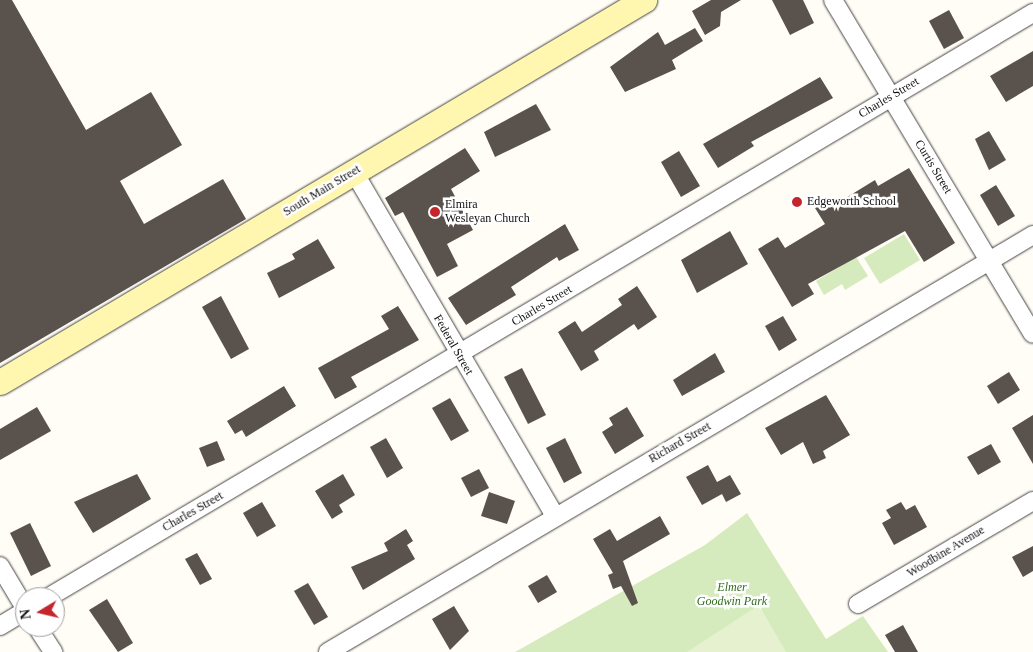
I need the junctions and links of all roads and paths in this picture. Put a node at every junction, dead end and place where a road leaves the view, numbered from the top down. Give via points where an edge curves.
1 (644, 0) edge
2 (833, 0) edge
3 (1033, 13) edge
4 (891, 97) junction
5 (354, 172) junction
6 (1033, 235) edge
7 (990, 261) junction
8 (1033, 334) edge
9 (460, 356) junction
10 (0, 382) edge
11 (1033, 501) edge
12 (555, 516) junction
13 (0, 566) edge
14 (65, 588) edge
15 (15, 592) edge
16 (858, 604) dead end
17 (15, 616) edge
18 (0, 626) edge
19 (43, 637) edge
20 (53, 652) edge
21 (328, 652) edge

1 - 5 street, South Main Street
2 - 4 street, Curtis Street
3 - 4 street, Charles Street
4 - 7 street, Curtis Street
4 - 9 street, Charles Street
5 - 9 street, Federal Street
5 - 10 street, South Main Street
6 - 7 street, Richard Street
7 - 8 street, Curtis Street
7 - 12 street, Richard Street
9 - 12 street, Federal Street
9 - 14 street, Charles Street
11 - 16 street, Woodbine Avenue
12 - 21 street, Richard Street
13 - 15 street
17 - 18 street
19 - 20 street

